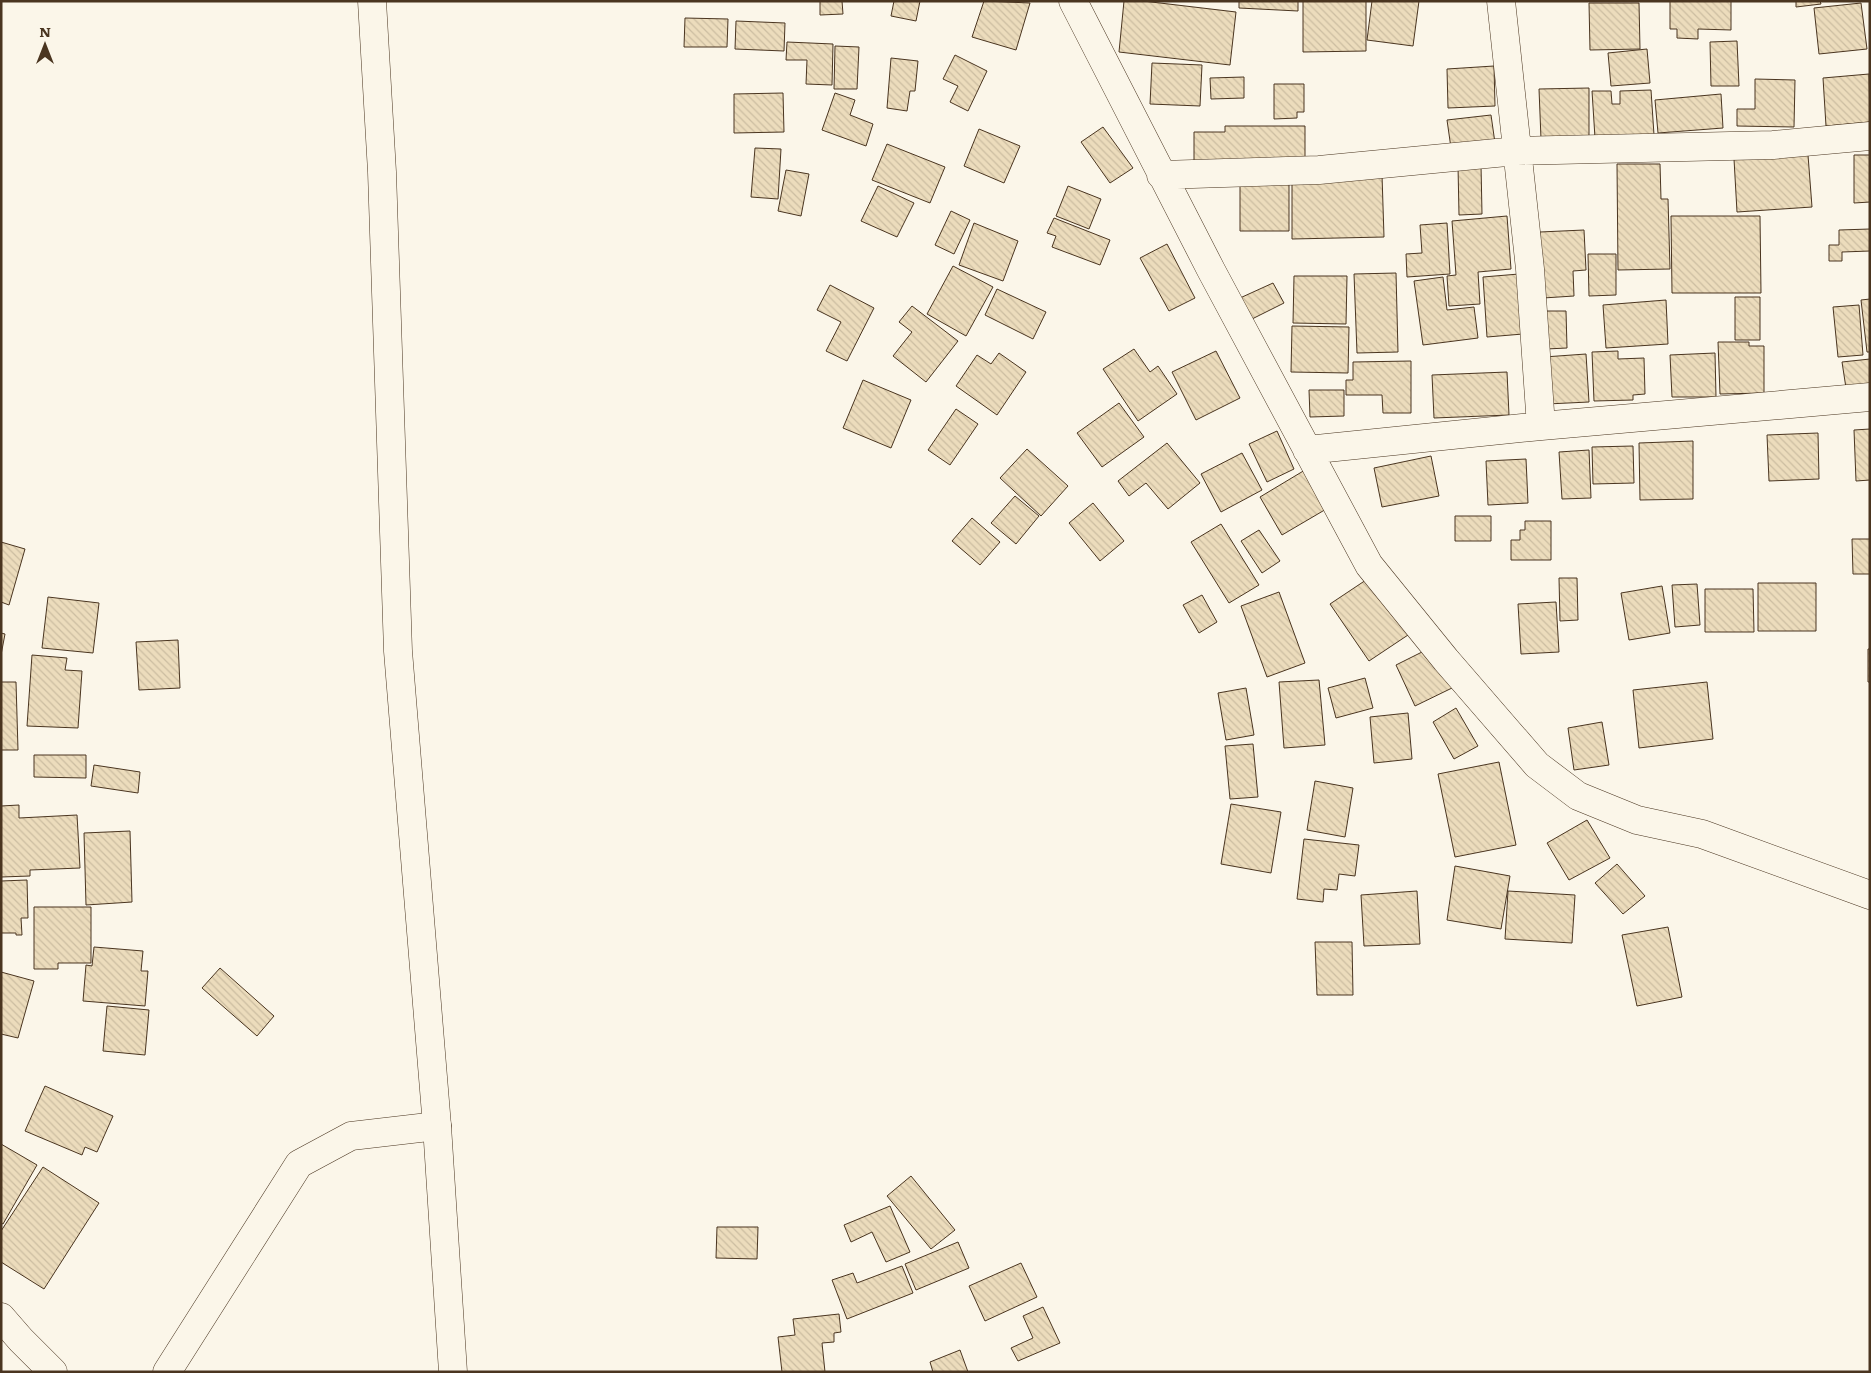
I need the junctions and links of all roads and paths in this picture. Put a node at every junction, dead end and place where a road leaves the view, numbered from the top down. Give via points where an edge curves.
1 (372, 1) edge
2 (1073, 1) edge
3 (1501, 1) edge
4 (1870, 136) edge
5 (1517, 151) junction
6 (1161, 174) junction
7 (1870, 397) edge
8 (1541, 426) junction
9 (1307, 450) junction
10 (1870, 895) edge
11 (437, 1126) junction
12 (1, 1317) edge
13 (53, 1372) edge
14 (167, 1372) edge
15 (453, 1372) edge

1 - 11 street via 382,172 398,651
2 - 6 street
3 - 5 street
4 - 5 street via 1773,145
5 - 6 street via 1319,170
5 - 8 street via 1530,269
6 - 9 street
7 - 8 street
8 - 9 street
9 - 10 street via 1370,565 1446,660 1537,765 1578,796 1637,820 1702,834
11 - 14 street via 352,1136 299,1164
11 - 15 street
12 - 13 street

